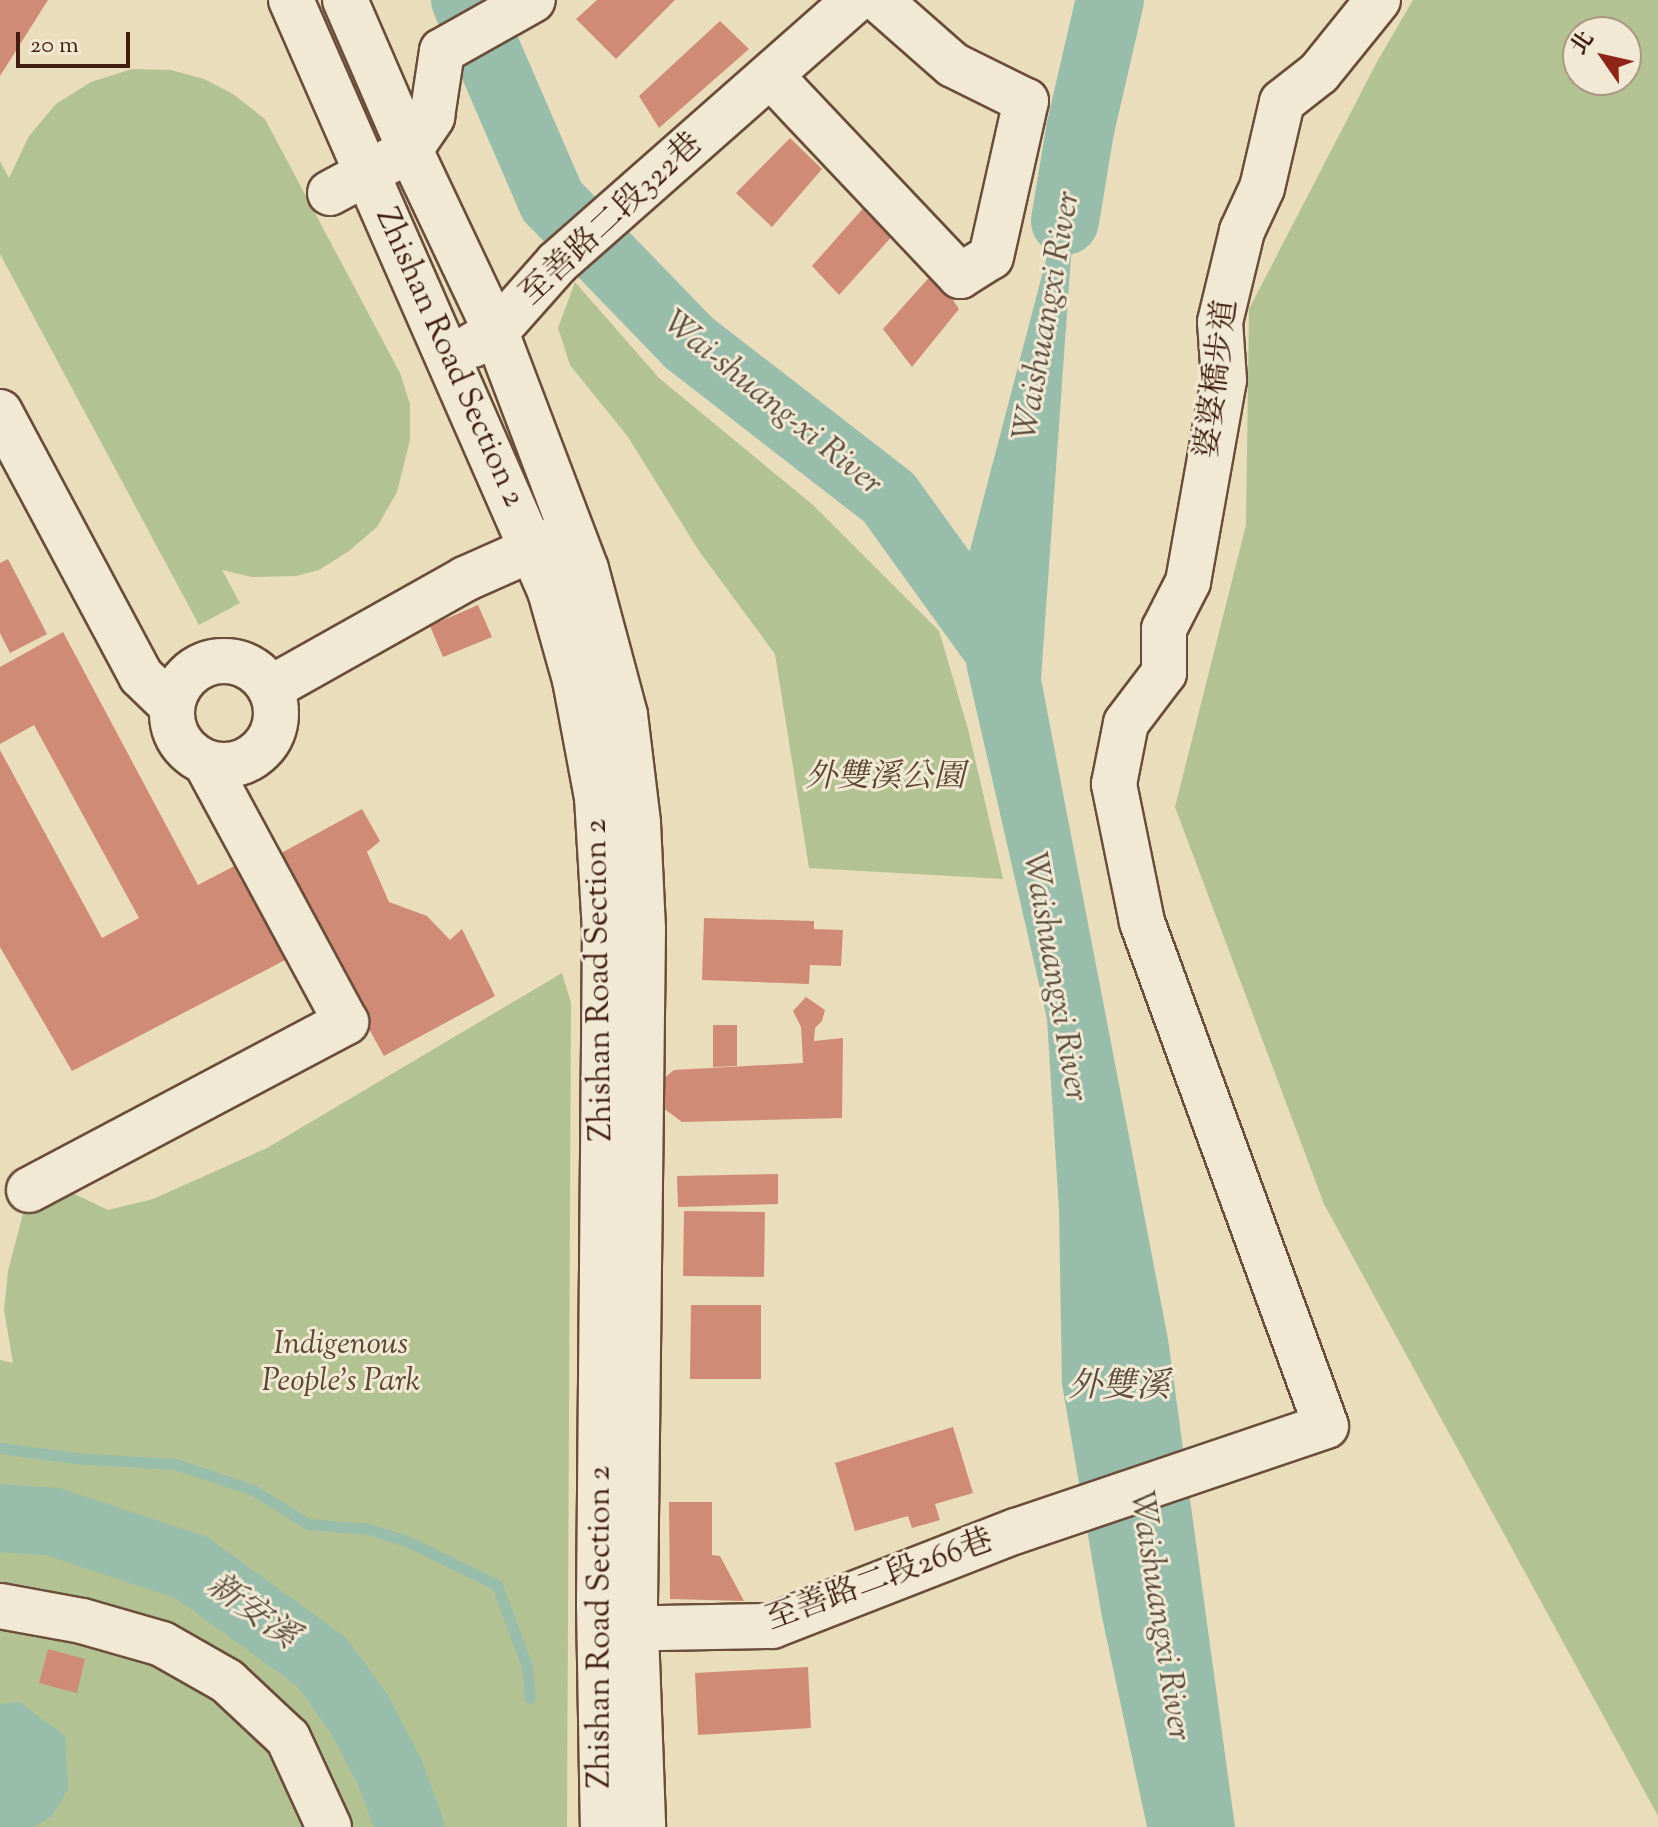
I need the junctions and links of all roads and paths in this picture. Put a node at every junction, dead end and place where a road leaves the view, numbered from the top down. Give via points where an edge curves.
1 (291, 0) edge
2 (345, 0) edge
3 (855, 0) edge
4 (879, 0) edge
5 (1378, 0) edge
6 (528, 3) edge
7 (772, 77) junction
8 (410, 150) junction
9 (348, 183) junction
10 (496, 332) junction
11 (450, 357) junction
12 (0, 412) edge
13 (553, 540) junction
14 (271, 688) junction
15 (171, 705) junction
16 (206, 763) junction
17 (1114, 784) joint
18 (29, 1190) dead end
19 (0, 1606) edge
20 (618, 1629) junction
21 (329, 1827) edge
22 (603, 1827) edge
23 (643, 1827) edge

1 - 9 street, Zhishan Road Section 2
2 - 8 street, Zhishan Road Section 2
3 - 7 street, 至善路二段322巷
4 - 7 street via 953,65 1026,101 991,257 960,276
5 - 17 street, 婆婆橋步道 via 1319,73 1282,102 1262,188 1242,231 1220,322 1224,380 1188,582 1164,629 1164,673 1126,723
6 - 8 street via 442,51 432,117
7 - 10 street, 至善路二段322巷 via 557,263
8 - 9 street
8 - 10 street, Zhishan Road Section 2
9 - 11 street, Zhishan Road Section 2
10 - 11 street, 至善路二段322巷
10 - 13 street, Zhishan Road Section 2
11 - 13 street, Zhishan Road Section 2
12 - 15 street via 141,676
13 - 14 street via 465,579
13 - 20 street, Zhishan Road Section 2 via 589,578 625,715 638,823 643,945
14 - 15 street via 250,668 217,662 187,677
14 - 16 street via 276,709 268,743 240,763
15 - 16 street via 180,741
16 - 18 street via 346,1022
17 - 20 street, 至善路二段266巷 via 1142,922 1326,1426 1016,1531 772,1626
19 - 21 street via 82,1621 162,1644 227,1681 288,1738
20 - 22 street, Zhishan Road Section 2
20 - 23 street, Zhishan Road Section 2

